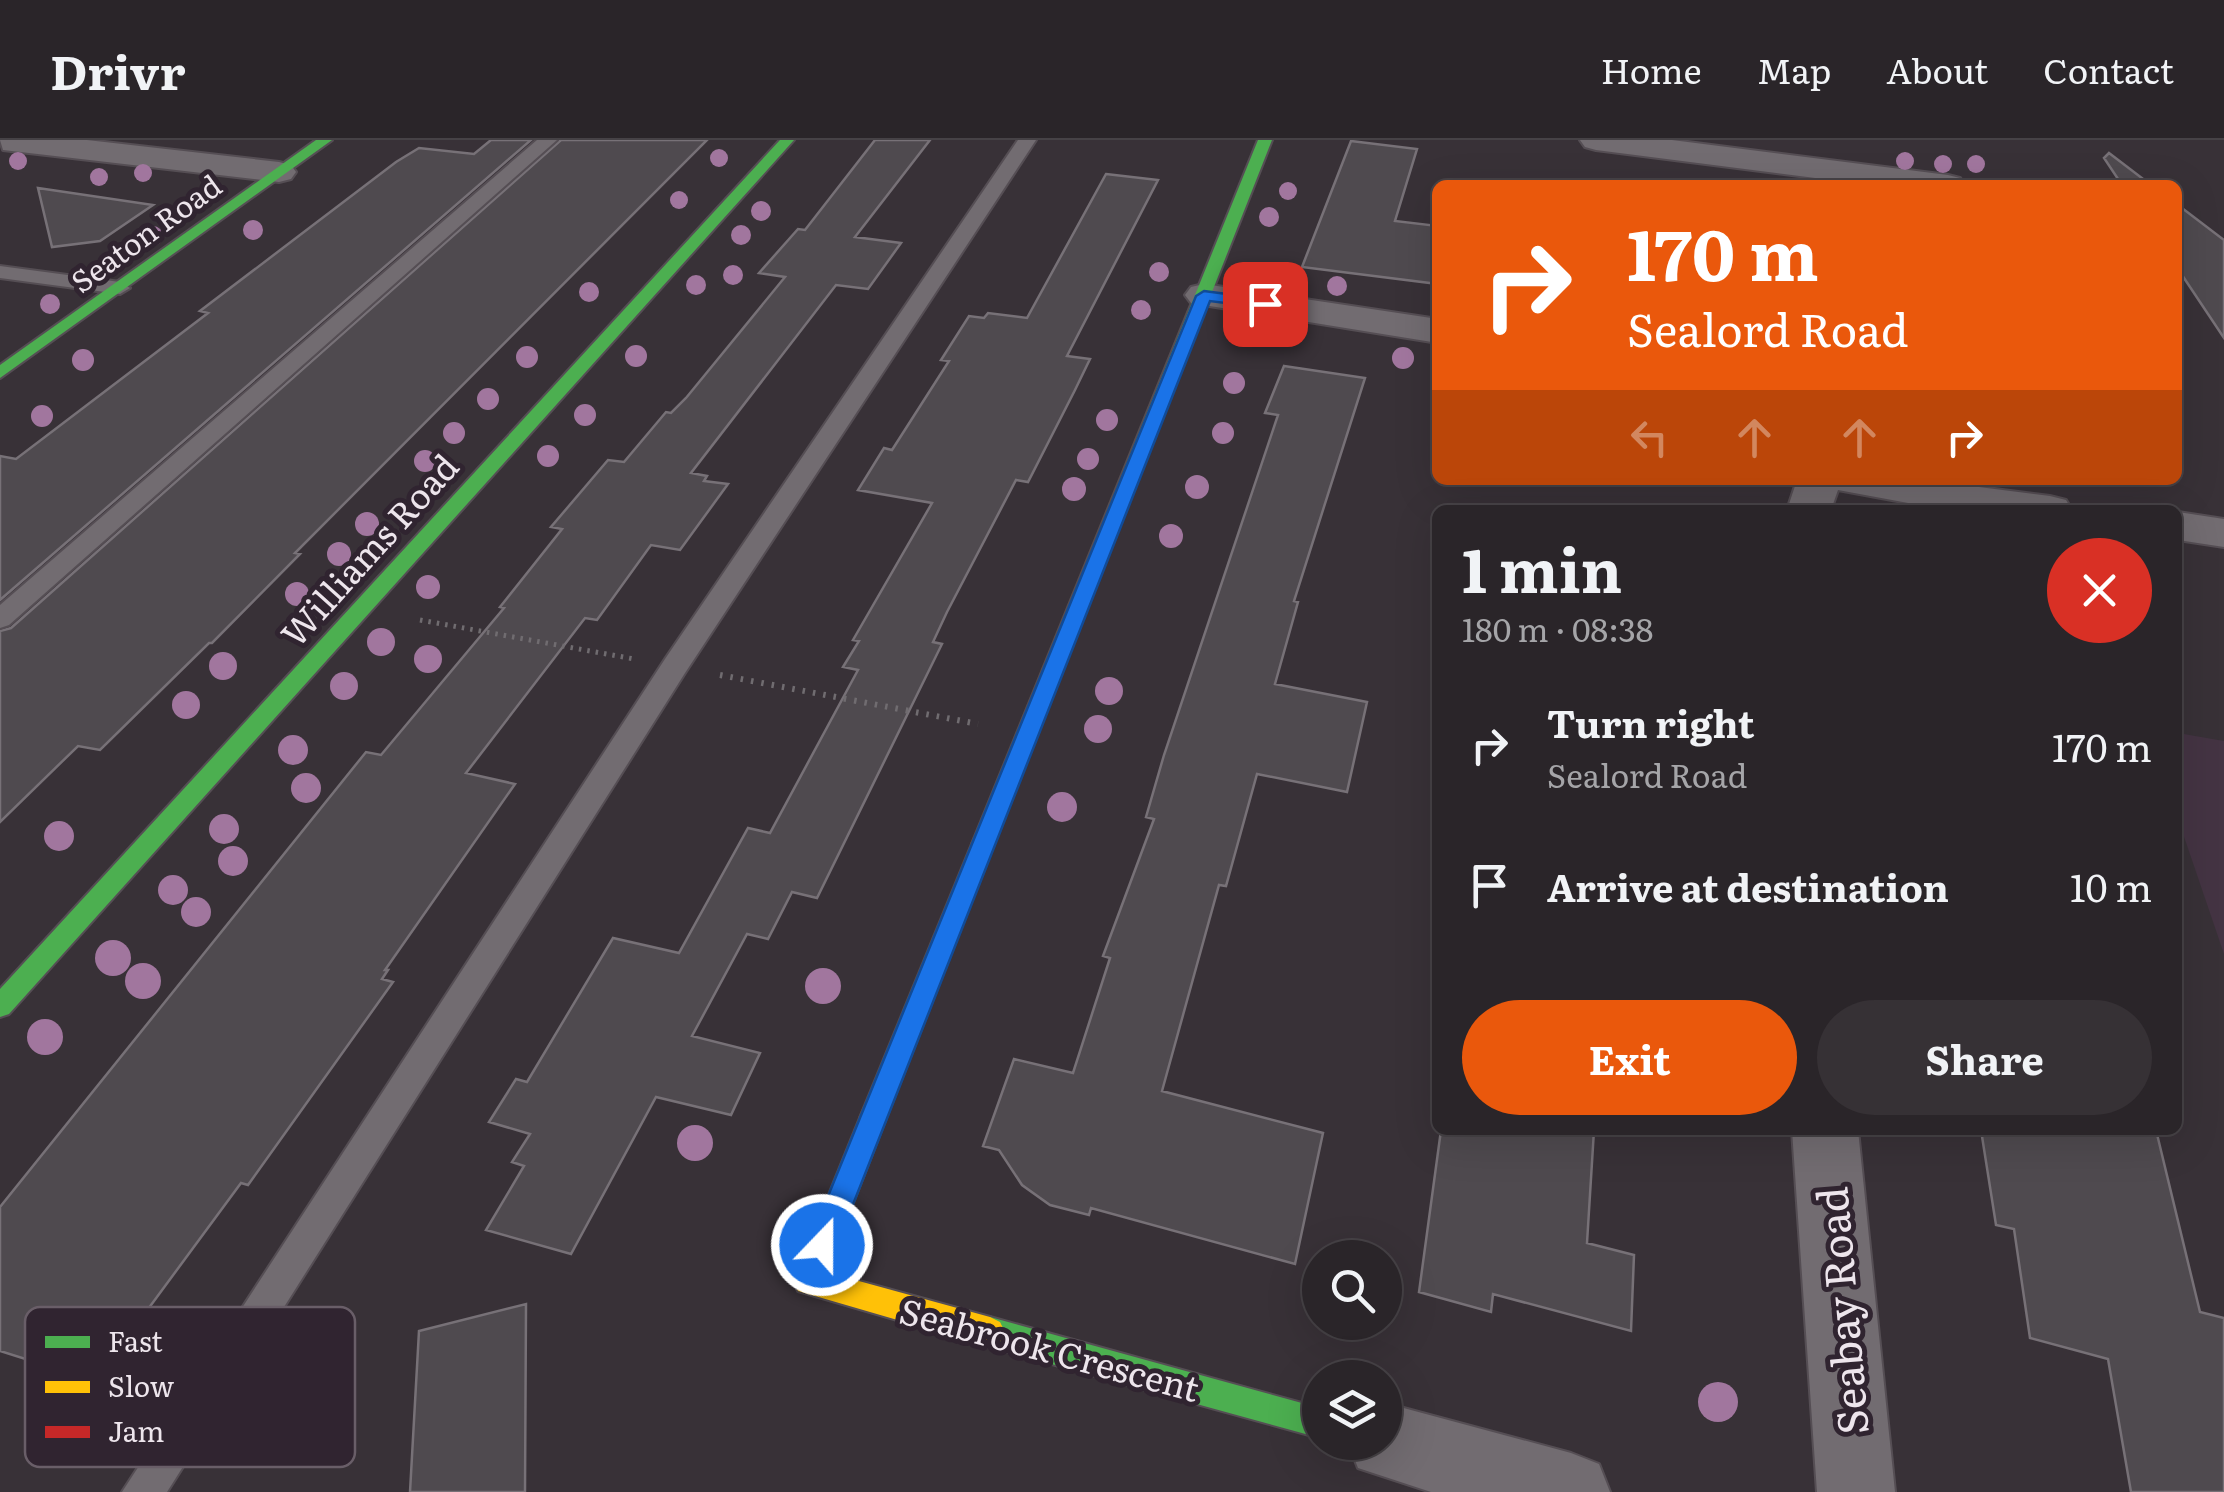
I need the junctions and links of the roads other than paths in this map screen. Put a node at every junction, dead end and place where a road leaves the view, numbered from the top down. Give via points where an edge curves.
1 (3, 140) edge
2 (325, 140) edge
3 (548, 140) edge
4 (787, 140) edge
5 (1027, 140) edge
6 (1265, 140) edge
7 (1596, 140) edge
8 (279, 172) junction
9 (1909, 180) edge
10 (0, 272) edge
11 (120, 288) junction
12 (1204, 296) junction
13 (1432, 329) edge
14 (0, 373) edge
15 (1872, 485) edge
16 (2012, 505) edge
17 (0, 619) edge
18 (0, 1006) edge
19 (1825, 1135) edge
20 (261, 1307) edge
21 (1302, 1418) edge
22 (1402, 1446) edge
23 (158, 1467) edge
24 (142, 1492) edge
25 (1571, 1492) edge
26 (1856, 1492) edge

1 - 8 street
2 - 8 street, Seaton Road
3 - 17 lane
4 - 18 street, Williams Road
5 - 20 lane via 675,666
6 - 12 street, Seabrook Crescent
7 - 9 street
8 - 11 street, Seaton Road
10 - 11 lane
11 - 14 street, Seaton Road
12 - 13 street
12 - 21 street, Seabrook Crescent via 808,1281
15 - 16 street
19 - 26 street, Seabay Road
22 - 25 street
23 - 24 lane

